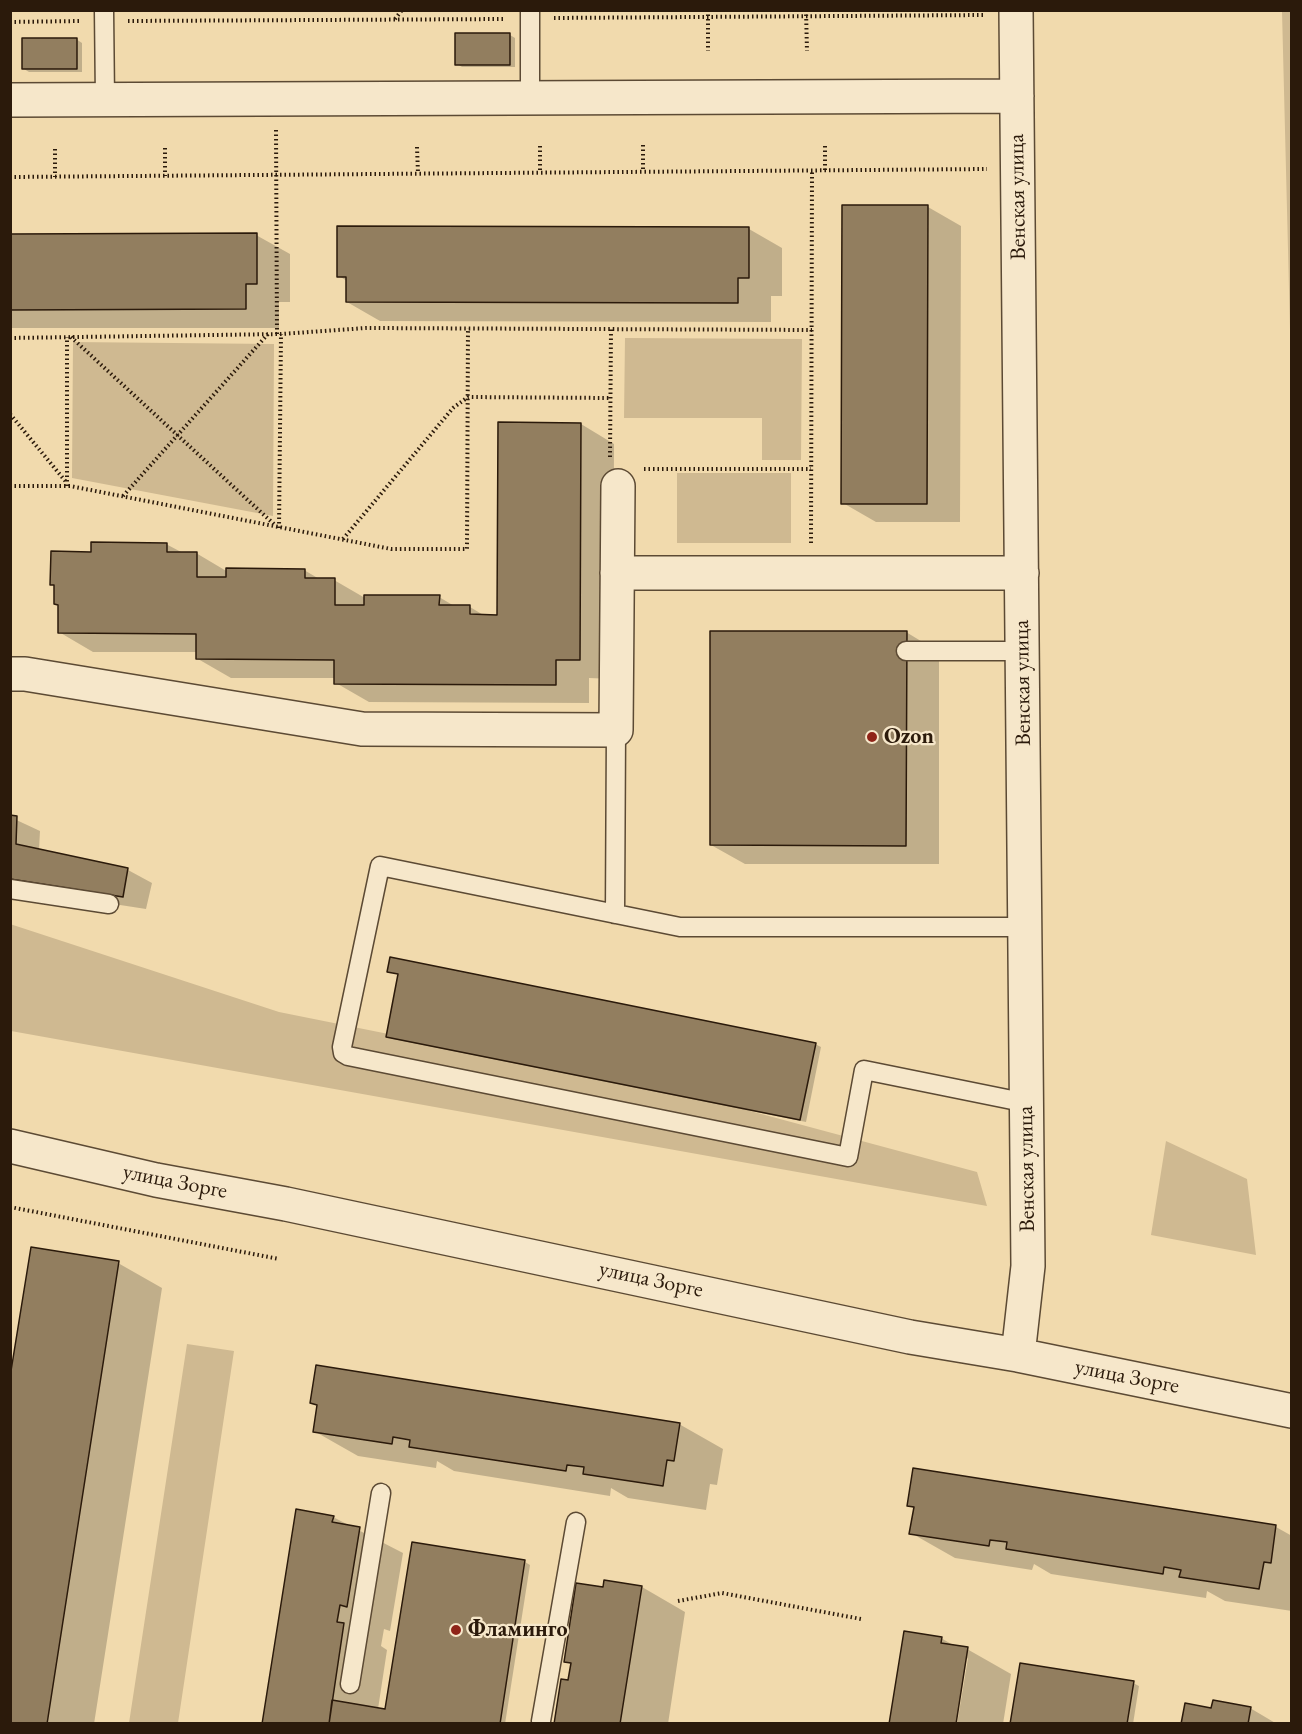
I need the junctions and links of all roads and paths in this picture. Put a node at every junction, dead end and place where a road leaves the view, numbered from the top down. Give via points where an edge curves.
1 (104, 10) edge
2 (402, 10) edge
3 (530, 10) edge
4 (708, 10) edge
5 (759, 10) edge
6 (806, 10) edge
7 (1016, 10) edge
8 (762, 17) dead end
9 (394, 20) dead end
10 (708, 51) dead end
11 (807, 51) dead end
12 (1017, 96) junction
13 (530, 98) junction
14 (276, 99) junction
15 (10, 100) edge
16 (105, 100) junction
17 (825, 144) dead end
18 (643, 145) dead end
19 (540, 146) dead end
20 (417, 147) dead end
21 (165, 148) dead end
22 (55, 149) dead end
23 (1018, 168) junction
24 (812, 170) junction
25 (825, 170) junction
26 (643, 171) junction
27 (540, 172) junction
28 (418, 173) junction
29 (276, 175) junction
30 (165, 176) junction
31 (10, 177) edge
32 (55, 177) junction
33 (468, 328) junction
34 (611, 329) junction
35 (812, 330) junction
36 (269, 334) junction
37 (279, 334) junction
38 (69, 337) junction
39 (10, 338) edge
40 (468, 397) junction
41 (610, 398) junction
42 (10, 414) edge
43 (178, 436) junction
44 (811, 469) junction
45 (614, 478) junction
46 (67, 485) junction
47 (10, 486) edge
48 (123, 497) junction
49 (278, 527) junction
50 (342, 540) junction
51 (617, 573) junction
52 (1022, 573) junction
53 (811, 574) junction
54 (906, 651) dead end
55 (1022, 651) junction
56 (10, 674) edge
57 (616, 730) junction
58 (10, 889) edge
59 (109, 904) dead end
60 (615, 914) junction
61 (1025, 927) junction
62 (1027, 1103) junction
63 (10, 1146) edge
64 (10, 1207) edge
65 (279, 1259) dead end
66 (1018, 1355) junction
67 (1292, 1411) edge
68 (381, 1492) dead end
69 (576, 1522) dead end
70 (678, 1601) dead end
71 (861, 1619) dead end
72 (350, 1684) dead end
73 (541, 1721) dead end

1 - 16 lane
2 - 9 path
3 - 13 lane
4 - 10 path
5 - 8 path
6 - 11 path
7 - 12 street, Венская улица
12 - 13 street
12 - 23 street, Венская улица
13 - 14 street
14 - 16 street
14 - 29 path
15 - 16 street
17 - 25 path
18 - 26 path
19 - 27 path
20 - 28 path
21 - 30 path
22 - 32 path
23 - 25 path
23 - 52 street, Венская улица
24 - 25 path
24 - 26 path
24 - 35 path
26 - 27 path
27 - 28 path
28 - 29 path
29 - 30 path
29 - 37 path
30 - 32 path
31 - 32 path
33 - 34 path
33 - 37 path via 366,327
33 - 40 path
34 - 35 path
34 - 41 path
35 - 44 path
36 - 37 path
36 - 38 path
36 - 43 path
37 - 49 path
38 - 39 path
38 - 43 path
38 - 46 path
40 - 41 path
40 - 50 path via 453,408
40 - 50 path via 467,549 391,549
41 - 45 path
42 - 46 path
43 - 48 path
43 - 49 path
44 - 45 path
44 - 53 path
45 - 51 street
46 - 47 path
46 - 48 path
48 - 49 path
49 - 50 path
51 - 53 street
51 - 57 street
52 - 53 street
52 - 55 street, Венская улица
54 - 55 lane
55 - 61 street, Венская улица
56 - 57 street via 362,729
57 - 60 lane
58 - 59 lane
60 - 61 lane via 680,927
60 - 62 lane via 380,866 343,1053 848,1157 864,1070
61 - 62 street, Венская улица
62 - 66 street, Венская улица via 1028,1266
63 - 66 street, улица Зорге via 910,1337
64 - 65 path
66 - 67 street, улица Зорге
68 - 72 lane
69 - 73 lane
70 - 71 path via 722,1593

